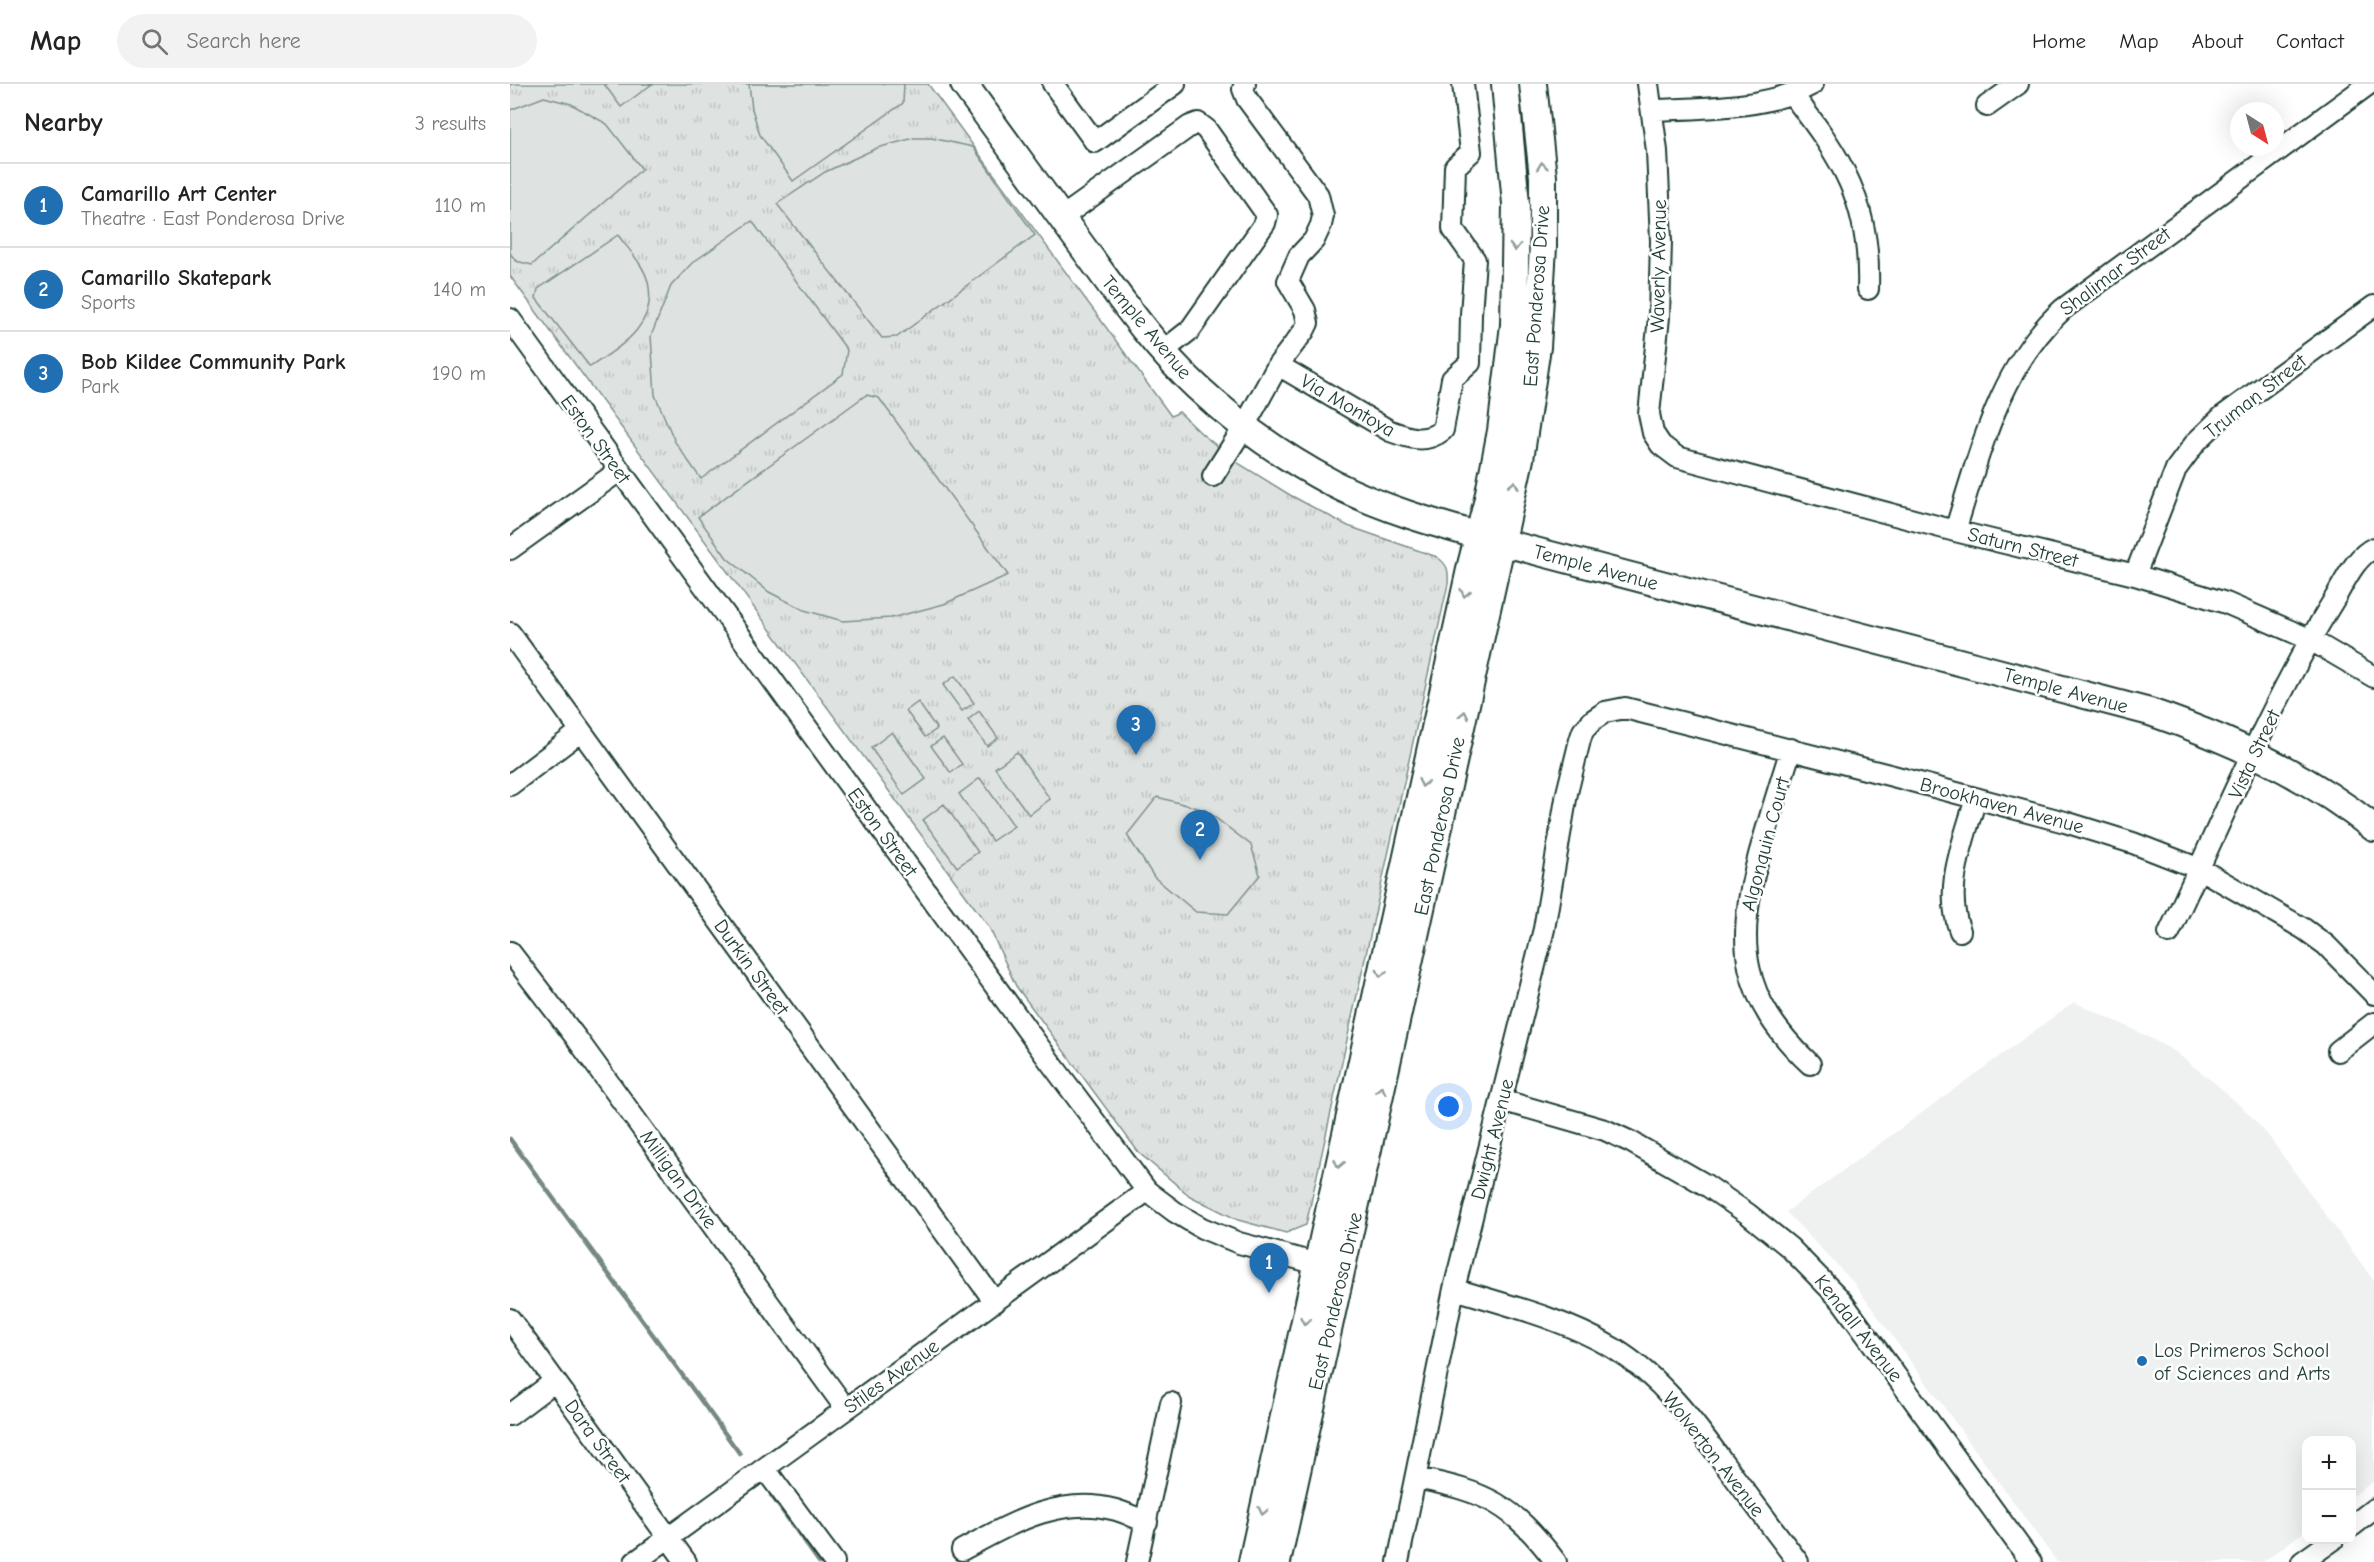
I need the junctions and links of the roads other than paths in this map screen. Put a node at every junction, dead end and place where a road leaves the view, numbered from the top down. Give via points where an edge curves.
1 (964, 84) edge
2 (1053, 84) edge
3 (1175, 84) edge
4 (1245, 84) edge
5 (1463, 84) edge
6 (1505, 84) edge
7 (1533, 84) edge
8 (1648, 84) edge
9 (1814, 84) edge
10 (2018, 84) edge
11 (2369, 84) edge
12 (1792, 94) junction
13 (1988, 106) dead end
14 (1652, 110) junction
15 (1061, 218) junction
16 (1868, 289) dead end
17 (2374, 306) edge
18 (510, 319) edge
19 (1162, 352) junction
20 (1278, 365) junction
21 (1244, 427) junction
22 (1661, 445) joint
23 (619, 471) junction
24 (1213, 476) dead end
25 (1955, 531) junction
26 (1490, 539) junction
27 (2374, 548) edge
28 (510, 549) edge
29 (2135, 575) junction
30 (510, 633) edge
31 (2309, 639) junction
32 (2374, 677) edge
33 (1593, 720) joint
34 (581, 731) junction
35 (1791, 749) junction
36 (2254, 752) junction
37 (510, 784) edge
38 (1976, 798) junction
39 (2374, 828) edge
40 (2200, 869) junction
41 (1960, 931) dead end
42 (2169, 933) dead end
43 (510, 952) edge
44 (2374, 994) edge
45 (2374, 1023) edge
46 (2338, 1051) dead end
47 (1810, 1064) dead end
48 (1501, 1100) junction
49 (1148, 1191) junction
50 (1330, 1267) junction
51 (1454, 1289) junction
52 (994, 1302) junction
53 (510, 1319) edge
54 (555, 1381) junction
55 (1171, 1403) dead end
56 (846, 1409) junction
57 (510, 1415) edge
58 (765, 1469) junction
59 (1416, 1478) junction
60 (2374, 1509) edge
61 (1146, 1522) junction
62 (2356, 1523) edge
63 (668, 1538) junction
64 (2326, 1544) edge
65 (962, 1550) dead end
66 (636, 1562) edge
67 (686, 1562) edge
68 (834, 1562) edge
69 (1137, 1562) edge
70 (1252, 1562) edge
71 (1277, 1562) edge
72 (1398, 1562) edge
73 (1556, 1562) edge
74 (1797, 1562) edge
75 (2031, 1562) edge
76 (2302, 1562) edge

1 - 15 main road, Temple Avenue
2 - 3 street via 1095,142
4 - 20 street, Via Montoya via 1247,99 1318,195 1323,216 1314,240 1299,256 1288,281 1308,323
5 - 20 street, Via Montoya via 1471,152 1455,167 1453,229 1475,260 1470,363 1452,379 1443,430 1424,440 1390,431
6 -> 26 main road, East Ponderosa Drive via 1516,204 1514,325 1501,431 1487,503
26 -> 7 main road, East Ponderosa Drive via 1520,459 1537,347 1543,177
8 - 14 street, Waverly Avenue
9 - 12 street
10 - 13 street
11 - 25 street, Shalimar Street via 2050,320 2009,379
12 - 14 street via 1725,106
12 - 16 street via 1828,142 1851,184 1868,247
14 - 22 street, Waverly Avenue via 1661,275 1649,414 1653,433
15 - 19 main road, Temple Avenue
15 - 19 street via 1190,126 1198,123 1206,129 1268,215 1190,330
17 - 29 street, Truman Street via 2223,416 2196,442 2176,469
18 - 23 street, Eston Street
19 - 21 main road, Temple Avenue
20 - 21 street, Via Montoya
21 - 24 street, Via Montoya
21 - 26 main road, Temple Avenue via 1307,469 1366,499
22 - 25 street, Saturn Street via 1677,457
23 - 28 street
23 - 49 street, Eston Street
25 - 29 street, Saturn Street
26 - 36 main road, Temple Avenue via 2108,700 2179,722
26 - 50 main road, East Ponderosa Drive
27 - 31 street, Vista Street via 2351,571
29 - 31 street, Saturn Street via 2226,603
30 - 34 street, Durkin Street
31 - 32 street, Saturn Street
31 - 36 street, Vista Street
33 - 35 street, Brookhaven Avenue via 1605,712 1625,708
33 - 48 street, Dwight Avenue via 1583,731 1567,793 1544,929
34 - 37 street
34 - 52 street, Durkin Street
35 - 38 street, Brookhaven Avenue
35 - 47 street, Algonquin Court via 1749,894 1746,948 1753,983 1768,1016
36 - 39 main road, Temple Avenue
36 - 40 street, Vista Street
38 - 40 street, Brookhaven Avenue via 2100,832
38 - 41 street via 1954,880 1953,908
40 - 42 street, Vista Street
40 - 44 street, Brookhaven Avenue via 2304,929
43 - 56 street, Milligan Drive
45 - 46 street
48 - 51 street, Dwight Avenue
48 - 75 street, Kendall Avenue via 1605,1130 1631,1142 1706,1185 1789,1247 1841,1300
49 - 50 street, Eston Street via 1202,1228 1239,1243
49 - 52 street, Stiles Avenue
50 -> 70 main road, East Ponderosa Drive
50 - 71 main road, East Ponderosa Drive
51 - 59 street, Dwight Avenue
51 - 74 street, Wolverton Avenue via 1522,1308 1569,1327 1614,1349 1641,1369 1675,1400
52 - 56 street, Stiles Avenue
53 - 54 street, Dara Street
54 - 57 street
54 - 63 street, Dara Street
55 - 61 street
56 - 58 street, Stiles Avenue
58 - 63 street, Stiles Avenue
58 - 68 street
59 - 72 street, Dwight Avenue
59 - 73 street via 1498,1503 1518,1518
60 - 62 street
61 - 65 street via 1114,1510 1082,1506 1058,1509 1020,1520
61 - 69 street
63 - 66 street, Stiles Avenue
63 - 67 street, Dara Street
64 - 76 street

